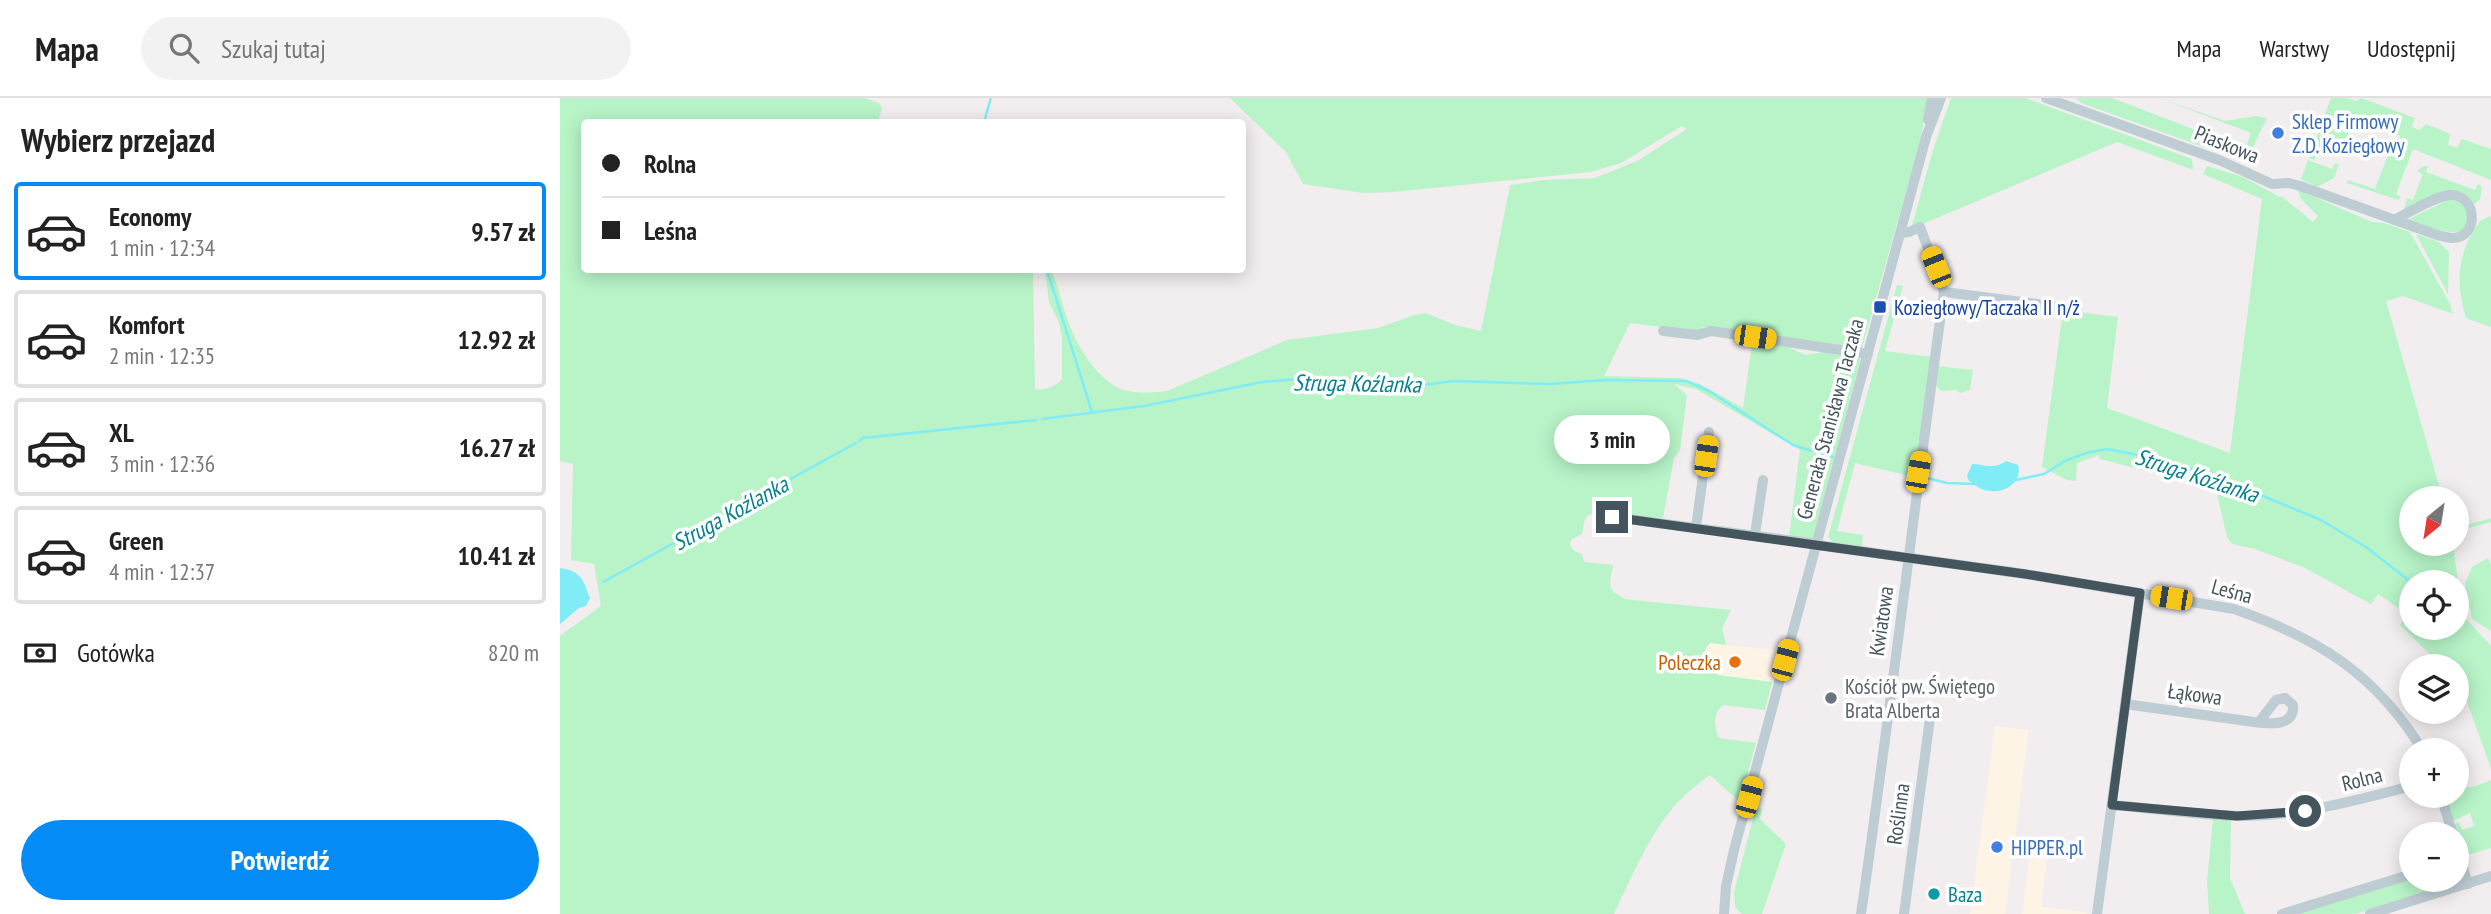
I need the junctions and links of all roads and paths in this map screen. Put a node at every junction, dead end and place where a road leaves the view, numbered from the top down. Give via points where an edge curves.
1 (1931, 98) edge
2 (1941, 98) edge
3 (2046, 98) edge
4 (1926, 138) junction
5 (2394, 219) junction
6 (1900, 233) junction
7 (1944, 292) junction
8 (2069, 308) dead end
9 (1663, 331) dead end
10 (1868, 354) junction
11 (1709, 432) dead end
12 (1763, 480) dead end
13 (1612, 517) dead end
14 (1696, 527) junction
15 (1755, 536) junction
16 (1817, 545) junction
17 (1909, 558) junction
18 (2140, 593) junction
19 (2125, 704) junction
20 (1930, 718) dead end
21 (2259, 722) dead end
22 (2414, 738) edge
23 (2399, 789) edge
24 (2112, 805) junction
25 (2491, 876) edge
26 (2399, 878) edge
27 (2469, 884) edge
28 (2442, 892) edge
29 (1724, 914) edge
30 (1861, 914) edge
31 (1904, 914) edge
32 (2097, 914) edge
33 (2282, 914) edge
34 (2370, 914) edge

1 - 4 street, Generała Stanisława Taczaka
2 - 4 street, Generała Stanisława Taczaka
3 - 5 street, Piaskowa via 2241,168 2272,184 2300,186
4 - 6 street, Generała Stanisława Taczaka
5 - 5 street, Piaskowa via 2454,238 2467,232 2473,217 2463,199 2448,195
6 - 7 street, Kwiatowa via 1920,227
6 - 10 street, Generała Stanisława Taczaka
7 - 8 street
7 - 17 street, Kwiatowa
9 - 10 street via 1698,335 1711,331
10 - 16 street, Generała Stanisława Taczaka
11 - 14 street
12 - 15 street
13 - 14 street, Leśna
14 - 15 street, Leśna
15 - 16 street, Leśna
16 - 17 street, Leśna
16 - 29 street, Generała Stanisława Taczaka via 1727,880
17 - 18 street, Leśna
17 - 30 street, Kwiatowa
18 - 19 street
18 - 22 street, Leśna via 2234,609 2310,640 2386,699
19 - 21 street, Łąkowa
19 - 24 street
20 - 31 street, Roślinna
23 - 24 street, Rolna via 2323,808 2260,815
24 - 32 street
25 - 27 street
26 - 33 street
28 - 34 street

